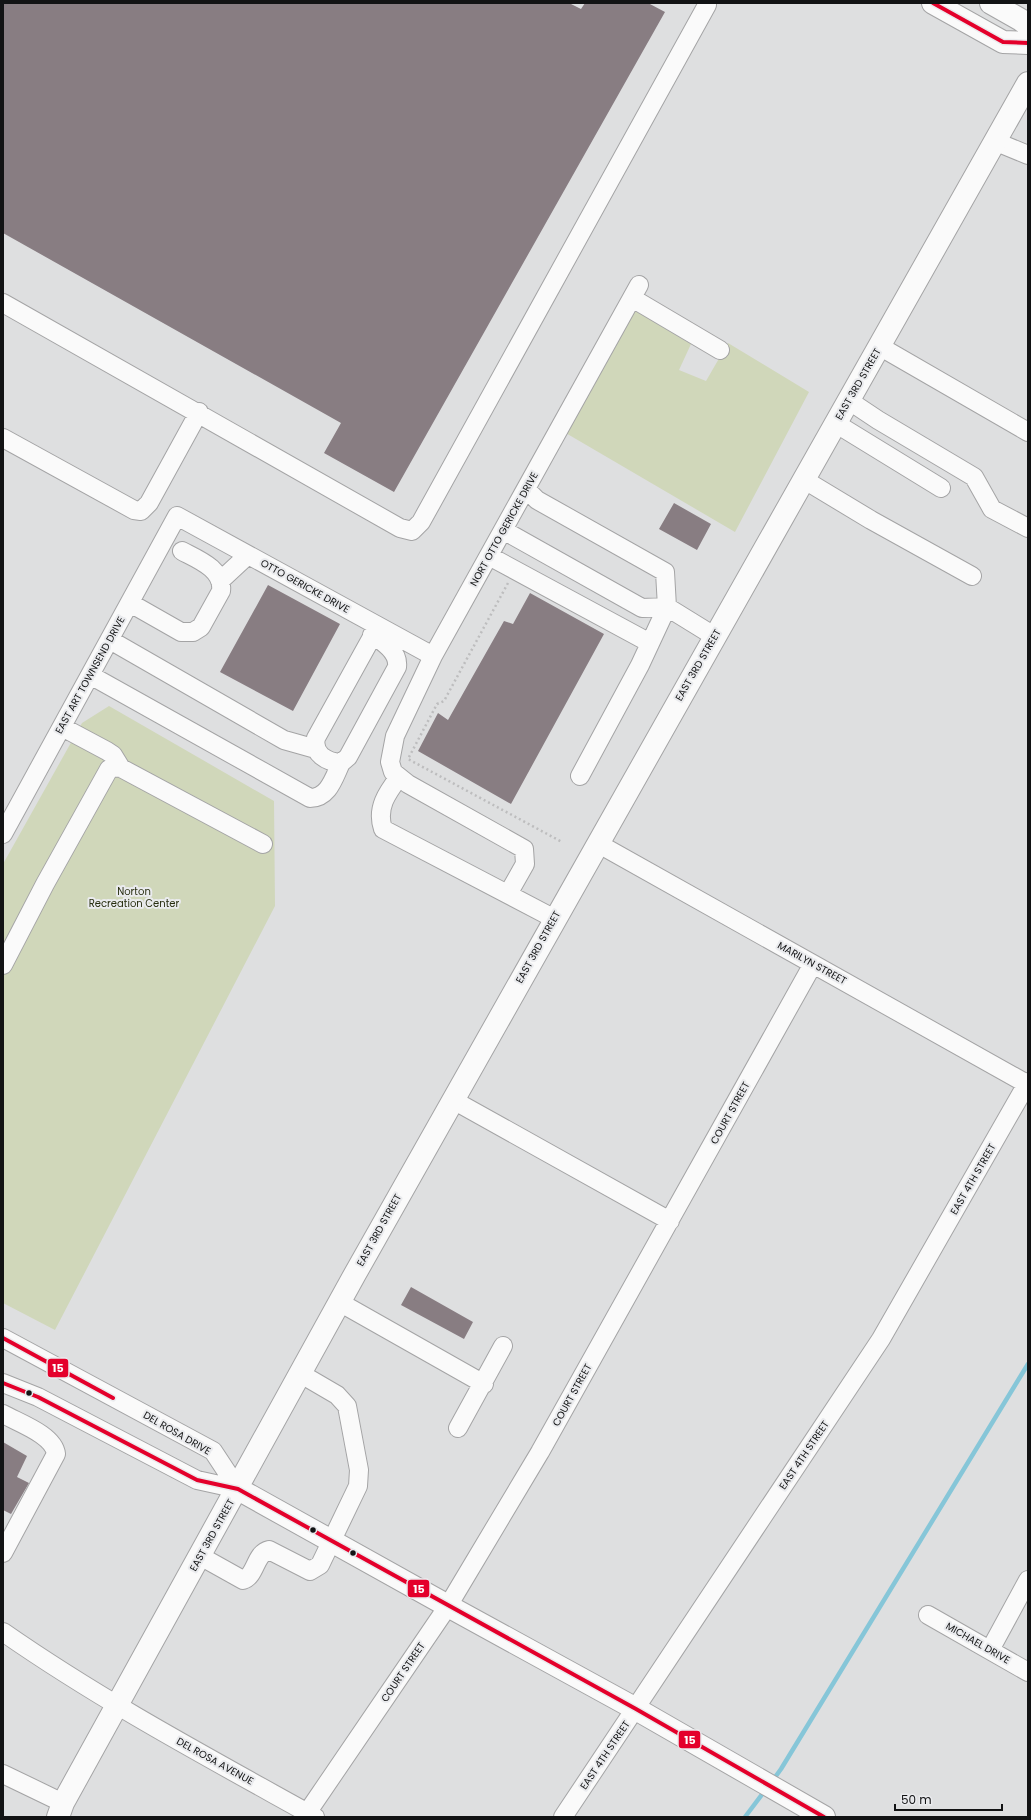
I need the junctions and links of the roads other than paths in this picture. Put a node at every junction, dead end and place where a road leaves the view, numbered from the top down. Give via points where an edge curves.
1 (707, 3) edge
2 (933, 3) edge
3 (991, 3) edge
4 (1028, 25) edge
5 (1028, 43) edge
6 (1028, 83) edge
7 (994, 141) junction
8 (1028, 155) edge
9 (3, 303) edge
10 (879, 346) junction
11 (720, 350) dead end
12 (848, 400) junction
13 (199, 412) junction
14 (835, 424) junction
15 (1028, 432) edge
16 (3, 438) edge
17 (803, 479) junction
18 (941, 488) dead end
19 (526, 489) junction
20 (177, 516) joint
21 (1028, 528) edge
22 (503, 530) junction
23 (182, 551) dead end
24 (248, 555) junction
25 (489, 556) junction
26 (972, 576) dead end
27 (220, 581) junction
28 (130, 603) junction
29 (667, 607) junction
30 (375, 630) junction
31 (714, 636) junction
32 (110, 640) junction
33 (650, 643) junction
34 (433, 656) junction
35 (90, 675) junction
36 (62, 727) junction
37 (316, 749) junction
38 (341, 762) junction
39 (121, 768) junction
40 (580, 776) dead end
41 (399, 777) junction
42 (3, 834) edge
43 (597, 843) junction
44 (263, 844) dead end
45 (508, 894) junction
46 (554, 919) junction
47 (813, 964) junction
48 (3, 965) edge
49 (1028, 1083) edge
50 (453, 1100) junction
51 (670, 1221) junction
52 (339, 1302) junction
53 (7, 1342) edge
54 (503, 1346) dead end
55 (301, 1374) junction
56 (3, 1383) edge
57 (484, 1384) junction
58 (3, 1414) edge
59 (458, 1428) dead end
60 (238, 1489) junction
61 (332, 1541) junction
62 (3, 1553) edge
63 (200, 1556) junction
64 (1028, 1580) edge
65 (448, 1606) junction
66 (928, 1615) dead end
67 (3, 1632) edge
68 (990, 1650) junction
69 (1028, 1672) edge
70 (116, 1705) junction
71 (636, 1709) junction
72 (3, 1774) edge
73 (61, 1810) edge
74 (311, 1815) edge
75 (563, 1817) edge
76 (824, 1817) edge

1 - 13 street via 421,522 412,531 400,528
2 - 5 main road via 1002,42
3 - 4 main road
6 - 7 main road, EAST 3RD STREET
7 - 8 street
7 - 10 main road, EAST 3RD STREET
9 - 13 street
10 - 12 main road, EAST 3RD STREET
10 - 15 street
11 - 19 street, NORT OTTO GERICKE DRIVE via 635,291
12 - 14 main road, EAST 3RD STREET
12 - 21 street via 974,477 992,509
13 - 16 street via 149,503 141,511 134,510
14 - 17 main road, EAST 3RD STREET
14 - 18 street
17 - 26 street
17 - 31 main road, EAST 3RD STREET
19 - 22 street, NORT OTTO GERICKE DRIVE
19 - 29 street via 537,500 665,572
20 - 24 street, OTTO GERICKE DRIVE
20 - 28 street, EAST ART TOWNSEND DRIVE
22 - 25 street, NORT OTTO GERICKE DRIVE
22 - 29 street via 642,608
23 - 27 street via 209,565
24 - 27 street
24 - 30 street, OTTO GERICKE DRIVE
25 - 33 street
25 - 34 street, NORT OTTO GERICKE DRIVE
27 - 28 street via 221,591 201,627 193,632 181,632
28 - 32 street, EAST ART TOWNSEND DRIVE
29 - 31 street
29 - 33 street
30 - 34 street, OTTO GERICKE DRIVE
30 - 37 street via 316,738
30 - 38 street via 395,654 397,667 348,757
31 - 43 main road, EAST 3RD STREET
32 - 35 street, EAST ART TOWNSEND DRIVE
32 - 37 street via 284,740
33 - 40 street
34 - 41 street, NORT OTTO GERICKE DRIVE via 395,736 390,762 393,772
35 - 36 street, EAST ART TOWNSEND DRIVE
35 - 38 street via 310,798 317,798 327,791
36 - 39 street via 107,751
36 - 42 street, EAST ART TOWNSEND DRIVE
37 - 38 street via 321,756 330,761
39 - 44 street
39 - 48 street via 109,769
41 - 45 street, NORT OTTO GERICKE DRIVE via 524,849 525,864
41 - 45 street via 386,795 380,818 383,829
43 - 46 main road, EAST 3RD STREET
43 - 47 street, MARILYN STREET
45 - 46 street
46 - 50 main road, EAST 3RD STREET
47 - 49 street, MARILYN STREET
47 - 51 street, COURT STREET
49 - 71 street, EAST 4TH STREET via 881,1339
50 - 51 street
50 - 52 main road, EAST 3RD STREET
51 - 65 street, COURT STREET via 540,1452
52 - 55 main road, EAST 3RD STREET
52 - 57 street
53 - 60 street, DEL ROSA DRIVE via 213,1452
54 - 57 street
55 - 60 main road, EAST 3RD STREET
55 - 61 street via 337,1396 347,1406 358,1463 358,1486
56 - 60 street via 38,1397 197,1480
57 - 59 street
58 - 62 street via 49,1438 55,1446 56,1454
60 - 61 main road
60 - 63 main road, EAST 3RD STREET
61 - 63 street via 320,1565 310,1571 269,1550 265,1551 249,1576 243,1580
61 - 65 main road
63 - 70 main road, EAST 3RD STREET
64 - 68 street
65 - 71 main road
65 - 74 street, COURT STREET
66 - 68 street, MICHAEL DRIVE
67 - 70 street, DEL ROSA AVENUE
68 - 69 street, MICHAEL DRIVE
70 - 73 main road, EAST 3RD STREET
70 - 74 street, DEL ROSA AVENUE
71 - 75 street, EAST 4TH STREET
71 - 76 main road
72 - 73 street

